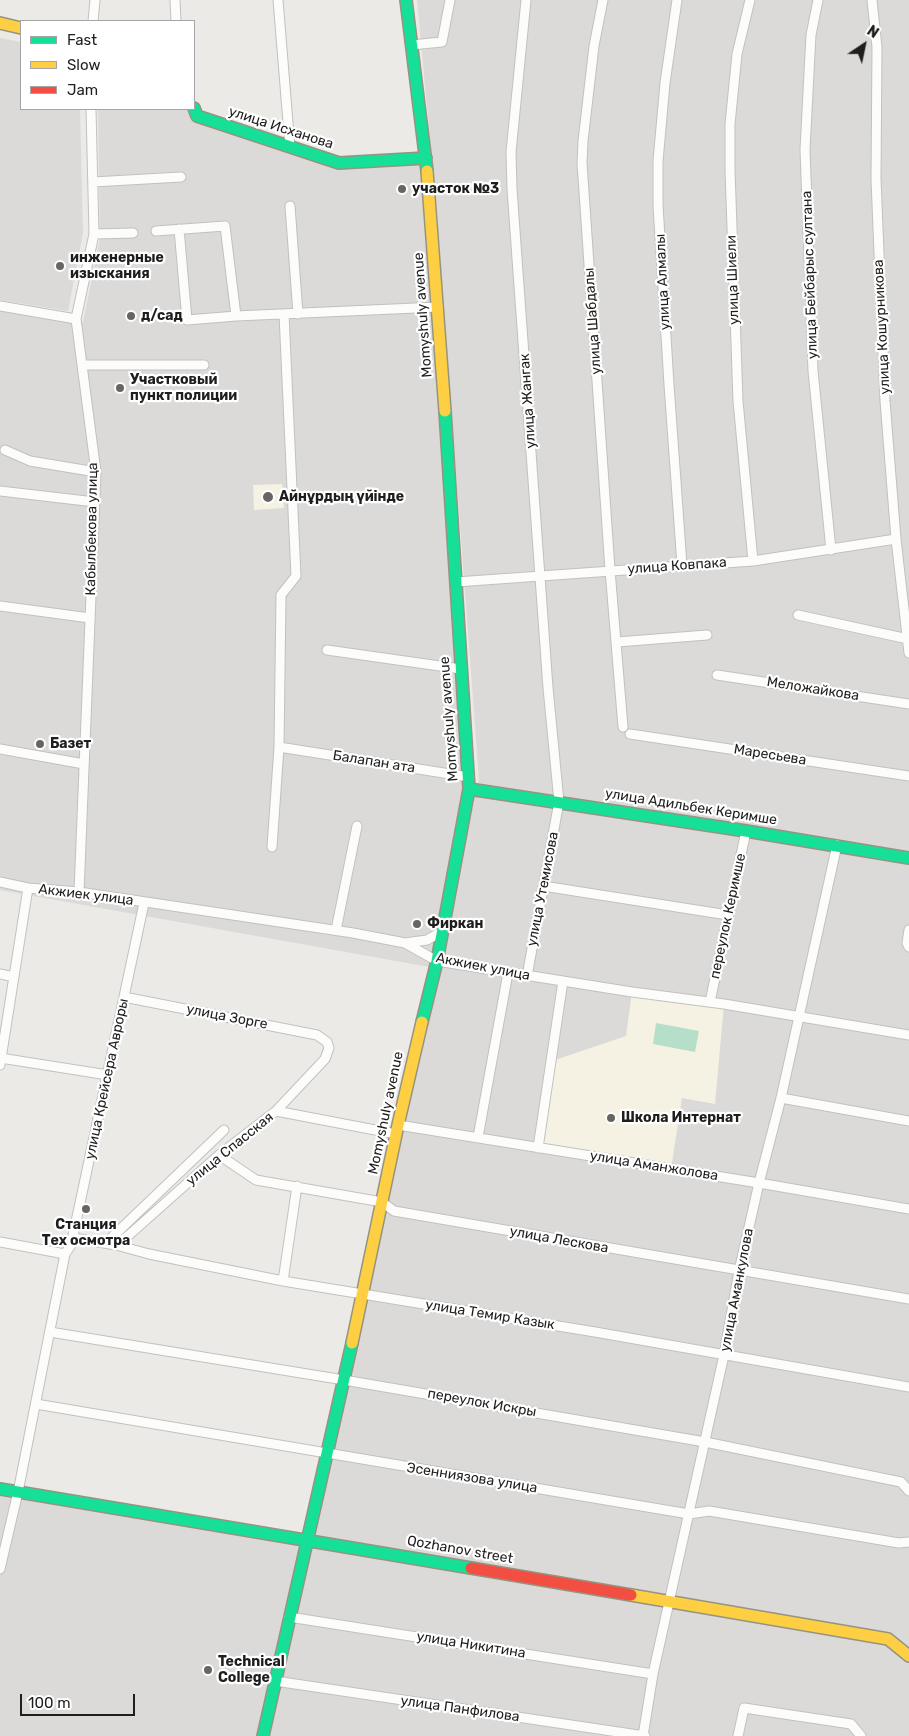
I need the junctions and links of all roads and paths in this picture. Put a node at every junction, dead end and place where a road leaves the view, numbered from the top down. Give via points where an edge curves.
1 (95, 0) edge
2 (175, 0) edge
3 (278, 0) edge
4 (406, 0) edge
5 (450, 0) edge
6 (526, 0) edge
7 (603, 0) edge
8 (677, 0) edge
9 (750, 0) edge
10 (818, 0) edge
11 (872, 0) edge
12 (92, 20) edge
13 (176, 20) edge
14 (0, 23) edge
15 (20, 28) edge
16 (411, 45) junction
17 (92, 110) edge
18 (195, 110) edge
19 (290, 147) junction
20 (426, 158) junction
21 (181, 177) dead end
22 (93, 182) junction
23 (290, 206) dead end
24 (179, 229) junction
25 (156, 231) dead end
26 (133, 233) dead end
27 (94, 234) junction
28 (0, 306) edge
29 (438, 307) junction
30 (284, 314) junction
31 (298, 314) junction
32 (236, 316) junction
33 (76, 319) junction
34 (82, 365) junction
35 (204, 365) dead end
36 (5, 450) dead end
37 (96, 472) junction
38 (0, 491) edge
39 (95, 502) junction
40 (896, 539) junction
41 (831, 550) junction
42 (753, 561) junction
43 (682, 565) junction
44 (610, 570) junction
45 (540, 576) junction
46 (456, 582) junction
47 (0, 606) edge
48 (798, 615) dead end
49 (90, 618) junction
50 (707, 635) dead end
51 (908, 639) junction
52 (617, 642) junction
53 (327, 650) dead end
54 (909, 653) edge
55 (461, 669) junction
56 (717, 675) dead end
57 (909, 704) edge
58 (623, 727) dead end
59 (630, 734) dead end
60 (279, 747) junction
61 (0, 749) edge
62 (84, 764) junction
63 (909, 776) edge
64 (469, 777) junction
65 (469, 790) junction
66 (559, 802) junction
67 (357, 826) dead end
68 (746, 831) junction
69 (837, 845) junction
70 (272, 847) dead end
71 (909, 858) edge
72 (0, 882) edge
73 (543, 886) junction
74 (28, 888) junction
75 (79, 892) junction
76 (144, 903) junction
77 (728, 915) junction
78 (336, 930) junction
79 (909, 930) edge
80 (443, 931) junction
81 (405, 943) junction
82 (909, 947) edge
83 (437, 961) junction
84 (508, 973) junction
85 (0, 974) edge
86 (527, 976) junction
87 (14, 977) junction
88 (563, 981) junction
89 (124, 996) junction
90 (710, 1002) junction
91 (800, 1017) junction
92 (909, 1035) edge
93 (328, 1042) joint
94 (0, 1060) edge
95 (108, 1075) junction
96 (782, 1098) junction
97 (276, 1112) junction
98 (909, 1121) edge
99 (397, 1129) junction
100 (224, 1130) dead end
101 (478, 1137) junction
102 (538, 1148) junction
103 (220, 1155) junction
104 (759, 1183) junction
105 (297, 1186) junction
106 (382, 1202) junction
107 (909, 1208) edge
108 (73, 1238) junction
109 (0, 1242) edge
110 (106, 1243) junction
111 (116, 1244) junction
112 (66, 1254) junction
113 (739, 1271) junction
114 (283, 1281) junction
115 (363, 1294) junction
116 (909, 1299) edge
117 (50, 1332) junction
118 (724, 1355) junction
119 (344, 1380) junction
120 (909, 1387) edge
121 (36, 1404) junction
122 (705, 1442) junction
123 (327, 1454) junction
124 (0, 1489) edge
125 (909, 1491) edge
126 (18, 1492) junction
127 (689, 1514) junction
128 (308, 1540) junction
129 (909, 1542) edge
130 (0, 1568) edge
131 (668, 1600) junction
132 (289, 1617) junction
133 (907, 1650) edge
134 (653, 1674) junction
135 (275, 1682) junction
136 (263, 1736) edge
137 (644, 1736) edge
138 (738, 1736) edge
139 (861, 1736) edge

1 - 12 street
2 - 13 street
3 - 19 street
4 - 16 main road, Momyshuly avenue
5 - 16 street via 442,42
6 - 45 street, улица Жангак via 512,144 512,189
7 - 44 street, улица Шабдалы via 594,46 582,163
8 - 43 street, улица Алмалы via 664,83 658,205
9 - 42 street, улица Шиели via 738,54 730,124 730,170 738,401
10 - 41 street, улица Бейбарыс султана via 811,35 805,149 812,362
11 - 40 street, улица Кошурникова via 877,46 876,179 885,402
14 - 15 main road
16 - 20 main road, Momyshuly avenue
17 - 22 street, Кабылбекова улица
18 - 19 main road, улица Исханова via 197,116
19 - 20 main road, улица Исханова via 339,163
20 - 29 main road, Momyshuly avenue
21 - 22 street
22 - 27 street, Кабылбекова улица
23 - 31 street
24 - 25 street
24 - 32 street via 225,226
24 - 32 street via 187,320
26 - 27 street
27 - 33 street, Кабылбекова улица
28 - 33 street
29 - 31 street
29 - 46 main road, Momyshuly avenue
30 - 31 street
30 - 32 street
30 - 60 street via 296,576 281,595
33 - 34 street, Кабылбекова улица
34 - 35 street
34 - 37 street, Кабылбекова улица
36 - 37 street via 30,461
37 - 39 street, Кабылбекова улица
38 - 39 street
39 - 49 street, Кабылбекова улица
40 - 41 street, улица Ковпака
40 - 51 street, улица Кошурникова
41 - 42 street, улица Ковпака
42 - 43 street, улица Ковпака
43 - 44 street, улица Ковпака
44 - 45 street, улица Ковпака
44 - 52 street, улица Шабдалы
45 - 46 street, улица Ковпака
45 - 66 street, улица Жангак
46 - 55 main road, Momyshuly avenue
47 - 49 street
48 - 51 street
49 - 62 street, Кабылбекова улица
50 - 52 street
51 - 54 street, улица Кошурникова
52 - 58 street, улица Шабдалы
53 - 55 street
55 - 64 main road, Momyshuly avenue
56 - 57 street, Меложайкова
59 - 63 street, Маресьева
60 - 64 street, Балапан ата
60 - 70 street
61 - 62 street
62 - 75 street, Кабылбекова улица
64 - 65 main road, Momyshuly avenue
65 - 66 main road, улица Адильбек Керимше
65 - 80 main road, Momyshuly avenue
66 - 68 main road, улица Адильбек Керимше
66 - 73 street, улица Утемисова
67 - 78 street
68 - 69 main road, улица Адильбек Керимше
68 - 77 street, переулок Керимше
69 - 71 main road, улица Адильбек Керимше
69 - 91 street, улица Аманкулова
72 - 74 street, Акжиек улица
73 - 77 street
73 - 86 street, улица Утемисова
74 - 75 street, Акжиек улица
74 - 87 street
75 - 76 street, Акжиек улица
76 - 78 street, Акжиек улица
76 - 89 street, улица Крейсера Авроры
77 - 90 street, переулок Керимше
78 - 81 street, Акжиек улица
79 - 82 street
80 - 81 street via 427,940
80 - 83 main road, Momyshuly avenue
81 - 83 street, Акжиек улица
83 - 84 street, Акжиек улица
83 - 99 main road, Momyshuly avenue
84 - 86 street, Акжиек улица
84 - 101 street
85 - 87 street
86 - 88 street, Акжиек улица
87 - 94 street
88 - 90 street, Акжиек улица
88 - 102 street
89 - 93 street, улица Зорге via 317,1034
89 - 95 street, улица Крейсера Авроры
90 - 91 street, Акжиек улица
91 - 92 street, Акжиек улица
91 - 96 street, улица Аманкулова
93 - 97 street, улица Спасская via 325,1059
94 - 95 street
95 - 108 street, улица Крейсера Авроры
96 - 98 street
96 - 104 street, улица Аманкулова
97 - 99 street, улица Аманжолова
97 - 103 street, улица Спасская
99 - 101 street, улица Аманжолова
99 - 106 main road, Momyshuly avenue
100 - 110 street
101 - 102 street, улица Аманжолова
102 - 104 street, улица Аманжолова
103 - 105 street, улица Лескова via 256,1180
103 - 111 street, улица Спасская
104 - 107 street, улица Аманжолова
104 - 113 street, улица Аманкулова
105 - 106 street, улица Лескова
105 - 114 street
106 - 113 street, улица Лескова via 394,1211
106 - 115 main road, Momyshuly avenue
108 - 110 street, улица Темир Казык
108 - 112 street, улица Крейсера Авроры
109 - 112 street
110 - 111 street, улица Темир Казык
111 - 114 street, улица Темир Казык via 149,1254
112 - 117 street, улица Крейсера Авроры
113 - 116 street, улица Лескова
113 - 118 street, улица Аманкулова
114 - 115 street, улица Темир Казык
115 - 118 street, улица Темир Казык
115 - 119 main road, Momyshuly avenue
117 - 119 street, переулок Искры
117 - 121 street, улица Крейсера Авроры
118 - 120 street, улица Темир Казык
118 - 122 street, улица Аманкулова
119 - 122 street, переулок Искры
119 - 123 main road, Momyshuly avenue
121 - 123 street, Эсенниязова улица
121 - 126 street, улица Крейсера Авроры
122 - 125 street, переулок Искры via 901,1482
122 - 127 street, улица Аманкулова
123 - 127 street, Эсенниязова улица
123 - 128 main road, Momyshuly avenue
124 - 126 main road, Qozhanov street
126 - 128 main road, Qozhanov street
126 - 130 street
127 - 129 street, Эсенниязова улица via 709,1511 899,1544
127 - 131 street, улица Аманкулова
128 - 131 main road, Qozhanov street
128 - 132 main road
131 - 133 main road, Qozhanov street via 888,1639
131 - 134 street, улица Аманкулова
132 - 134 street, улица Никитина
132 - 135 main road
134 - 137 street, улица Аманкулова
135 - 136 main road
135 - 137 street, улица Панфилова
138 - 139 street via 744,1708 851,1724

